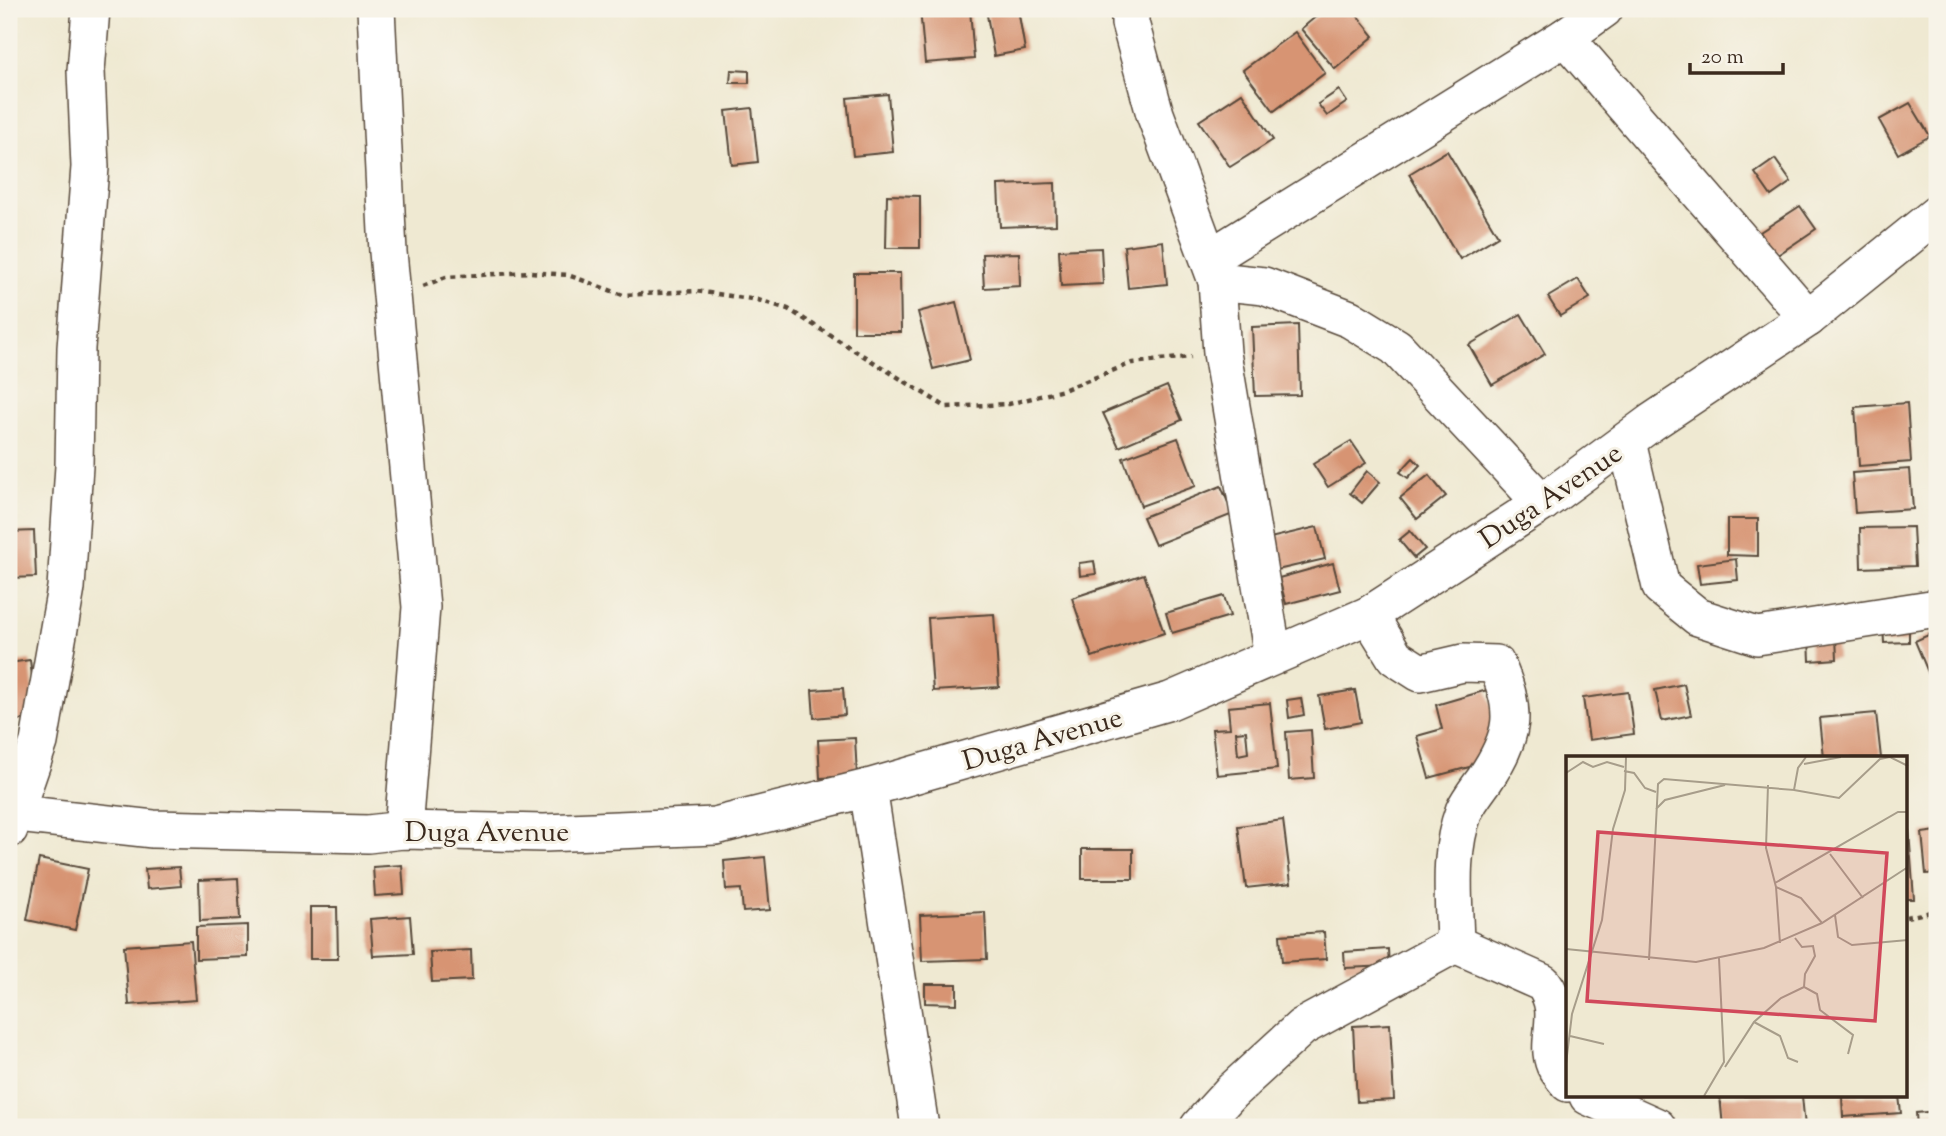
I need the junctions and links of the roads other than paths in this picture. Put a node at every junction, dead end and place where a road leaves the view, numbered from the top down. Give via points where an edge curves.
1 (91, 9) edge
2 (376, 9) edge
3 (1130, 9) edge
4 (1604, 9) edge
5 (1565, 37) junction
6 (1937, 214) edge
7 (1213, 269) junction
8 (1808, 318) junction
9 (1627, 442) junction
10 (1542, 503) junction
11 (1937, 608) edge
12 (1369, 615) junction
13 (1273, 656) junction
14 (868, 788) junction
15 (10, 818) edge
16 (403, 830) junction
17 (1455, 944) junction
18 (1566, 1080) edge
19 (1592, 1098) edge
20 (920, 1127) edge
21 (1199, 1127) edge
22 (1657, 1127) edge

1 - 15 street via 86,71 90,167 76,348 66,588 39,742
2 - 16 street via 393,297 421,607
3 - 7 street via 1154,114
4 - 5 street
5 - 7 street
5 - 8 street
6 - 8 street, Duga Avenue
7 - 10 street via 1350,319 1396,347
7 - 13 street via 1222,353
8 - 9 street, Duga Avenue
9 - 10 street, Duga Avenue
9 - 11 street via 1661,587 1698,617 1757,636
10 - 12 street, Duga Avenue
12 - 13 street, Duga Avenue
12 - 17 street via 1395,657 1420,673 1463,663 1496,664 1507,688 1511,732 1465,809 1453,853
13 - 14 street, Duga Avenue via 1170,701
14 - 16 street, Duga Avenue via 715,827 544,833
14 - 20 street
15 - 16 street, Duga Avenue via 153,829 368,834
17 - 18 street via 1543,983 1555,1009 1554,1063
17 - 21 street via 1302,1027
19 - 22 street

